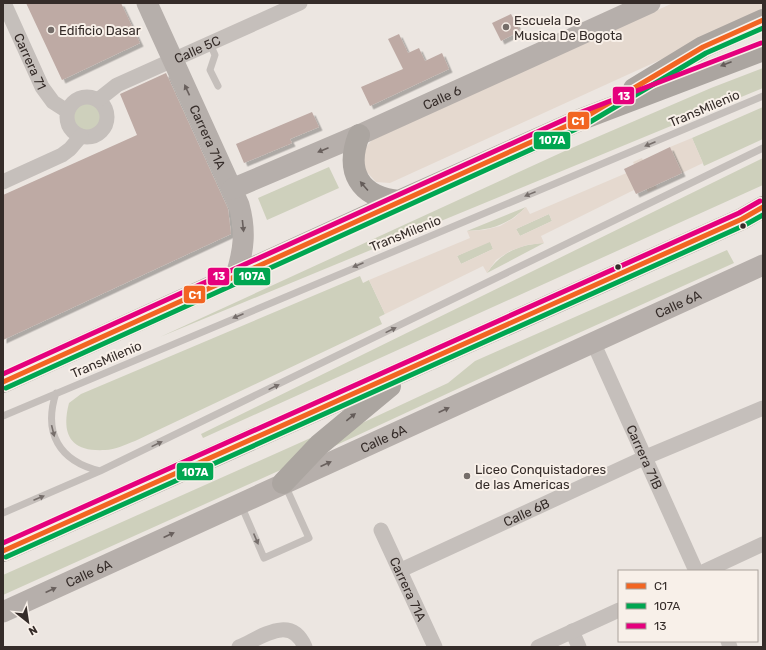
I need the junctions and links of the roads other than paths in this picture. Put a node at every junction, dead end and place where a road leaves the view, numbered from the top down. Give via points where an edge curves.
1 (4, 3) edge
2 (147, 3) edge
3 (299, 3) edge
4 (650, 3) edge
5 (763, 20) edge
6 (210, 44) junction
7 (763, 50) edge
8 (173, 60) junction
9 (218, 86) dead end
10 (763, 96) edge
11 (98, 100) junction
12 (67, 111) junction
13 (582, 119) junction
14 (359, 135) junction
15 (81, 136) junction
16 (763, 148) edge
17 (3, 182) edge
18 (232, 189) junction
19 (399, 201) junction
20 (763, 207) edge
21 (763, 211) edge
22 (742, 219) junction
23 (763, 265) edge
24 (236, 275) junction
25 (593, 342) junction
26 (413, 367) junction
27 (3, 382) edge
28 (56, 393) junction
29 (763, 408) edge
30 (3, 416) edge
31 (646, 457) junction
32 (100, 471) junction
33 (283, 483) junction
34 (240, 503) junction
35 (3, 513) edge
36 (381, 530) dead end
37 (763, 544) edge
38 (3, 551) edge
39 (401, 570) junction
40 (696, 570) edge
41 (707, 570) edge
42 (618, 610) edge
43 (3, 612) edge
44 (572, 632) junction
45 (301, 641) edge
46 (239, 647) edge
47 (435, 647) edge
48 (538, 647) edge
49 (579, 647) edge

1 - 12 street, Carrera 71 via 42,87 53,102
2 - 8 street, Carrera 71A
3 - 6 street, Calle 5C
4 - 14 street, Calle 6
5 - 13 highway via 703,47
6 - 8 street, Calle 5C
6 - 9 lane via 215,55 210,70
7 -> 13 highway
8 - 11 street, Calle 5C via 117,85
18 -> 8 street, Carrera 71A
10 -> 28 lane, TransMilenio
11 - 12 street via 92,97 80,98
11 - 15 street via 106,110 107,122 94,136
12 - 15 street via 68,124
13 - 19 highway
14 -> 18 street, Calle 6
19 -> 14 highway via 379,197 362,186 353,161
15 - 17 street via 70,150 62,155
32 -> 16 lane
18 -> 24 street, Carrera 71A via 239,205 244,230 242,254
19 - 24 highway
20 - 22 highway
21 - 22 highway
22 - 26 highway
23 - 25 street, Calle 6A
24 - 27 highway
25 - 31 street, Carrera 71B
33 -> 25 street, Calle 6A
33 -> 26 highway via 335,430
26 - 38 highway
28 - 30 lane, TransMilenio
28 -> 32 lane via 51,422 54,437 72,460 85,468
29 - 31 street, Calle 6B
31 - 39 street, Calle 6B
31 - 40 street, Carrera 71B
35 -> 32 lane
33 - 34 street, Calle 6A
34 -> 33 lane via 264,558 309,538
43 -> 34 street, Calle 6A
36 - 39 street, Carrera 71A
37 - 41 street
39 - 47 street, Carrera 71A
42 - 44 street
44 - 48 street
44 - 49 street
45 - 46 street via 289,630 281,629

